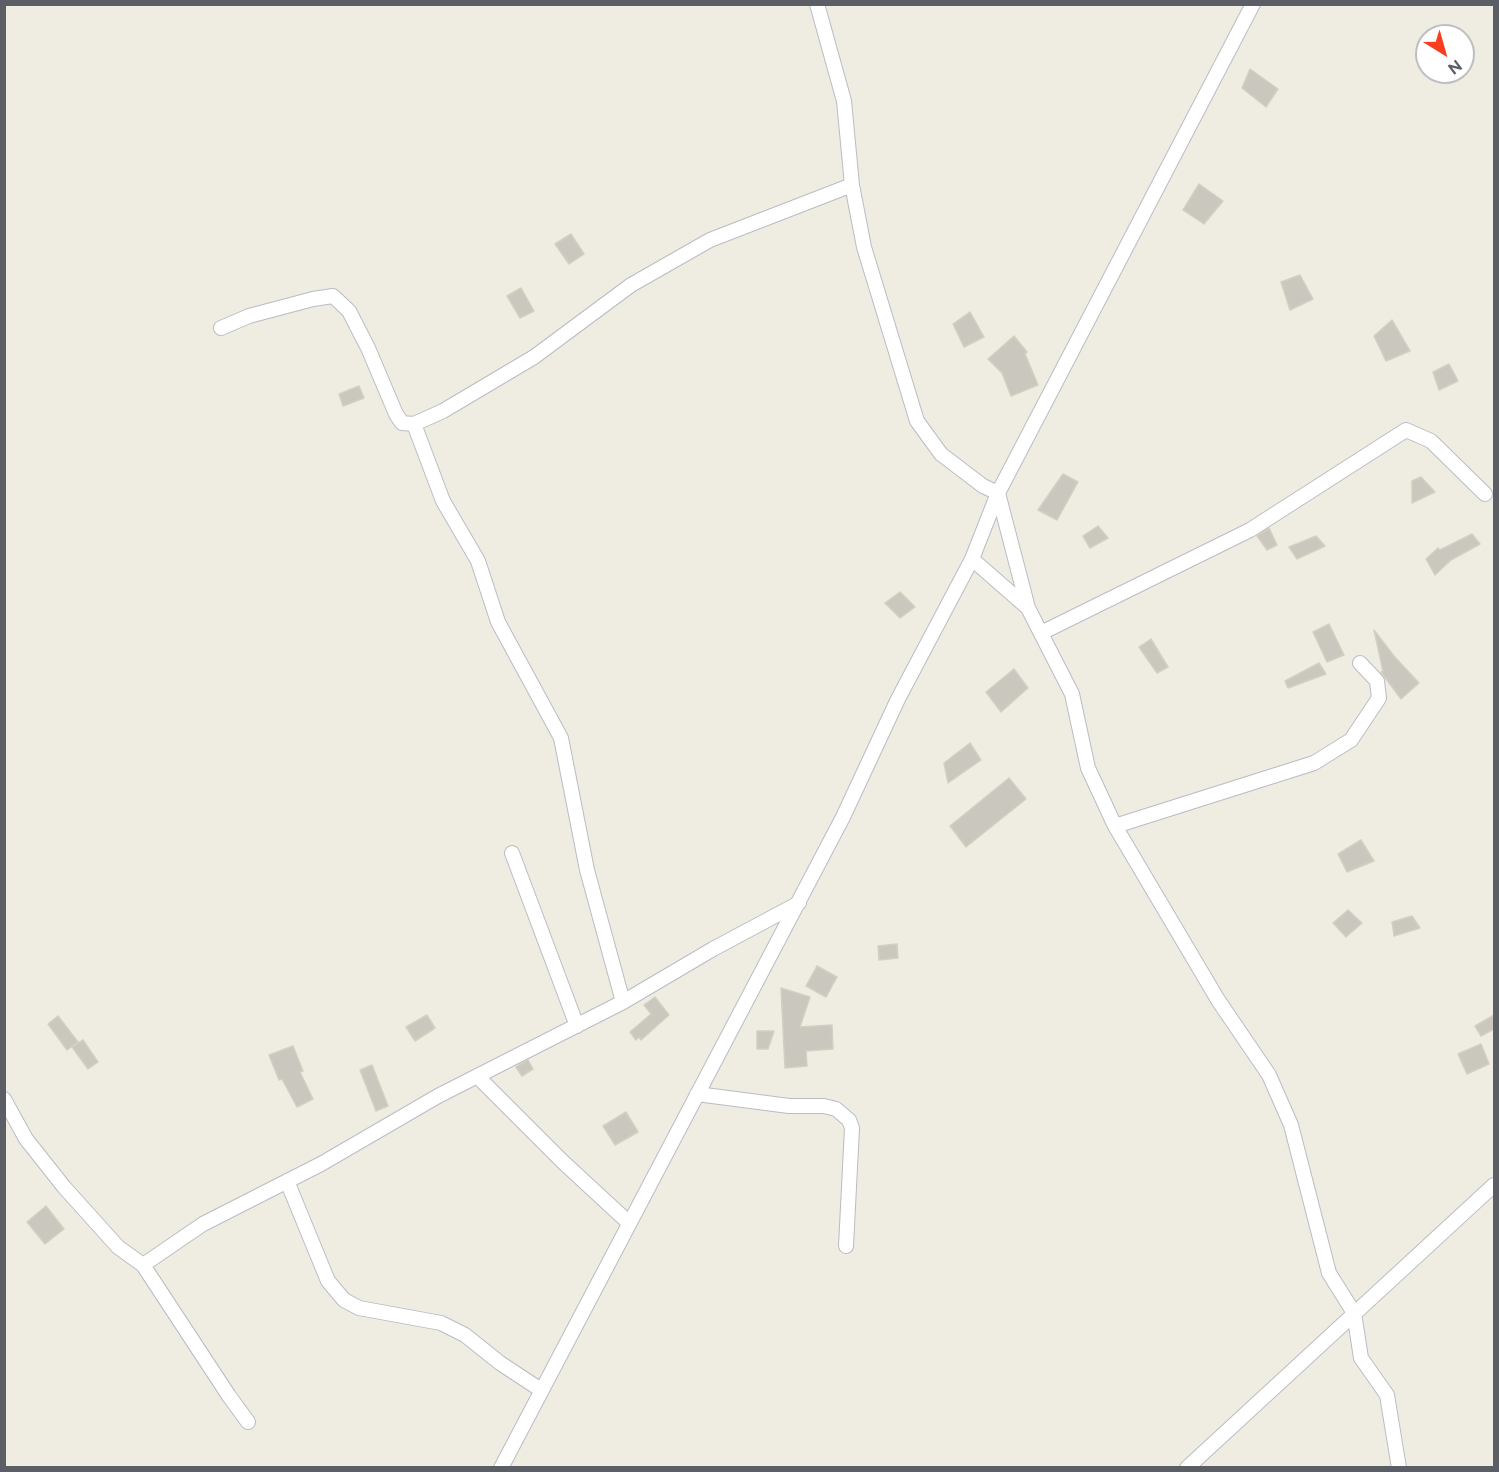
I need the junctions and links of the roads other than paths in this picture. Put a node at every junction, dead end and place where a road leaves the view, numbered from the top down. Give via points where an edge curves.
1 (817, 4) edge
2 (1253, 4) edge
3 (852, 185) junction
4 (221, 328) dead end
5 (414, 424) junction
6 (998, 493) junction
7 (1485, 494) dead end
8 (972, 560) junction
9 (1028, 608) junction
10 (1041, 633) junction
11 (1360, 663) dead end
12 (1115, 826) junction
13 (512, 853) dead end
14 (799, 903) junction
15 (623, 1002) junction
16 (577, 1026) junction
17 (477, 1076) junction
18 (697, 1094) junction
19 (4, 1099) edge
20 (287, 1181) junction
21 (1494, 1185) edge
22 (628, 1222) junction
23 (846, 1246) dead end
24 (143, 1265) junction
25 (1354, 1312) junction
26 (541, 1390) junction
27 (248, 1422) dead end
28 (501, 1467) edge
29 (1187, 1467) edge
30 (1399, 1467) edge

1 - 3 street via 844,101
2 - 6 street
3 - 5 street via 710,240 631,285 534,357
3 - 6 street via 864,247 917,421 941,454
4 - 5 street via 249,316 333,296 349,311 396,414 402,423
5 - 15 street via 443,501 477,561 498,622 561,738 587,870
6 - 8 street
6 - 9 street
7 - 10 street via 1431,441 1406,430 1250,530
8 - 9 street
8 - 14 street via 898,699
9 - 10 street
10 - 12 street via 1072,694 1088,768
11 - 12 street via 1377,681 1379,698 1352,740 1314,763
12 - 25 street via 1218,1000 1269,1075 1291,1125 1329,1273
13 - 16 street
14 - 15 street
14 - 18 street
15 - 16 street
16 - 17 street
17 - 20 street
17 - 22 street
18 - 22 street
18 - 23 street via 789,1107 824,1106 836,1109 849,1120 852,1128
19 - 24 street via 26,1138 64,1187 118,1247
20 - 24 street via 203,1224
20 - 26 street via 328,1281 344,1300 359,1308 441,1323 465,1335
21 - 25 street
22 - 26 street
24 - 27 street
25 - 29 street
25 - 30 street via 1361,1358 1387,1395
26 - 28 street

